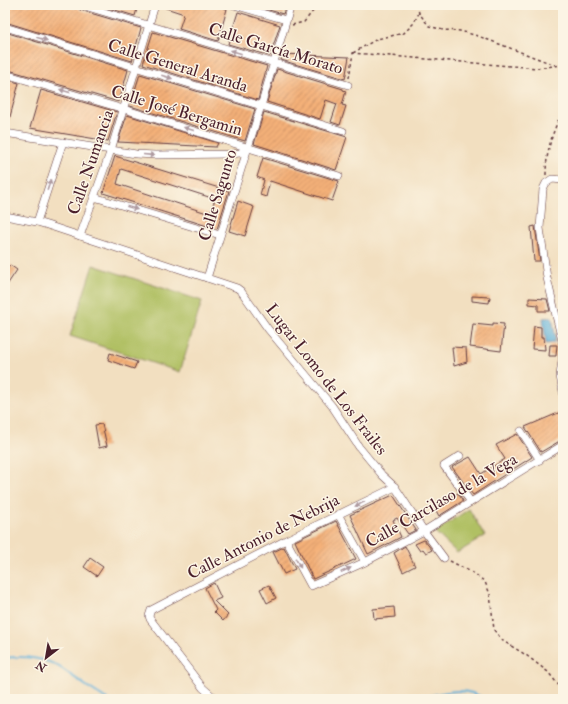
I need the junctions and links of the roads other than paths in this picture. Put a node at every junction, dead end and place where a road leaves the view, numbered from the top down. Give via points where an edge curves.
1 (81, 5) edge
2 (155, 5) edge
3 (234, 5) edge
4 (291, 5) edge
5 (285, 24) junction
6 (149, 25) junction
7 (5, 27) edge
8 (274, 63) junction
9 (137, 67) junction
10 (5, 74) edge
11 (348, 85) road end
12 (261, 106) junction
13 (124, 109) junction
14 (343, 131) dead end
15 (5, 133) edge
16 (226, 141) junction
17 (63, 142) junction
18 (247, 147) junction
19 (111, 150) junction
20 (220, 154) junction
21 (231, 154) junction
22 (241, 167) junction
23 (339, 176) dead end
24 (563, 180) edge
25 (94, 197) junction
26 (5, 216) edge
27 (37, 222) junction
28 (220, 235) junction
29 (80, 236) junction
30 (207, 278) junction
31 (563, 345) edge
32 (563, 352) edge
33 (563, 392) edge
34 (521, 431) dead end
35 (563, 445) edge
36 (460, 456) dead end
37 (540, 460) junction
38 (395, 487) junction
39 (471, 502) junction
40 (338, 514) junction
41 (424, 531) junction
42 (286, 540) junction
43 (444, 558) road end
44 (365, 562) junction
45 (220, 699) edge

1 - 6 street, Calle García Morato
2 - 6 street, Calle Numancia
3 - 5 street
4 - 5 street, Calle Sagunto
5 - 8 street, Calle Sagunto
8 -> 6 street, Calle García Morato
6 - 9 street, Calle Numancia
7 -> 9 street, Calle General Aranda
8 - 11 street, Calle García Morato
8 - 12 street, Calle Sagunto
9 -> 12 street, Calle General Aranda
9 - 13 street, Calle Numancia
13 -> 10 street, Calle José Bergamin
12 - 14 street, Calle General Aranda
12 - 18 street, Calle Sagunto
16 -> 13 street, Calle José Bergamin
13 - 19 street, Calle Numancia
15 - 17 street
16 - 18 street, Calle José Bergamin
16 - 20 street via 227,147
17 - 19 street
27 -> 17 street
18 - 21 street via 240,153
18 - 22 street, Calle Sagunto
18 - 23 street, Calle José Bergamin
19 -> 20 street via 155,155
19 - 25 street, Calle Numancia
20 - 21 street
21 - 22 street
22 - 28 street, Calle Sagunto
24 - 31 street via 552,179 543,189 540,228 547,278
25 -> 28 street
25 - 29 street, Calle Numancia
26 - 27 street
27 - 29 street
28 - 30 street, Calle Sagunto
29 - 30 street
30 - 38 street, Lugar Lomo de Los Frailes via 241,291 268,329 332,406 359,447
32 - 33 street via 560,369
34 - 37 street
35 - 37 street, Calle Carcilaso de la Vega
36 - 39 street via 444,466
37 - 39 street, Calle Carcilaso de la Vega
38 -> 40 street, Calle Antonio de Nebrija
38 - 41 street, Lugar Lomo de Los Frailes
39 - 41 street, Calle Carcilaso de la Vega
40 - 42 street, Calle Antonio de Nebrija
40 - 44 street
41 - 43 street, Lugar Lomo de Los Frailes
41 - 44 street, Calle Carcilaso de la Vega
42 -> 44 street, Calle Carcilaso de la Vega via 311,586
42 - 45 street, Calle Antonio de Nebrija via 151,610 150,619 202,688

